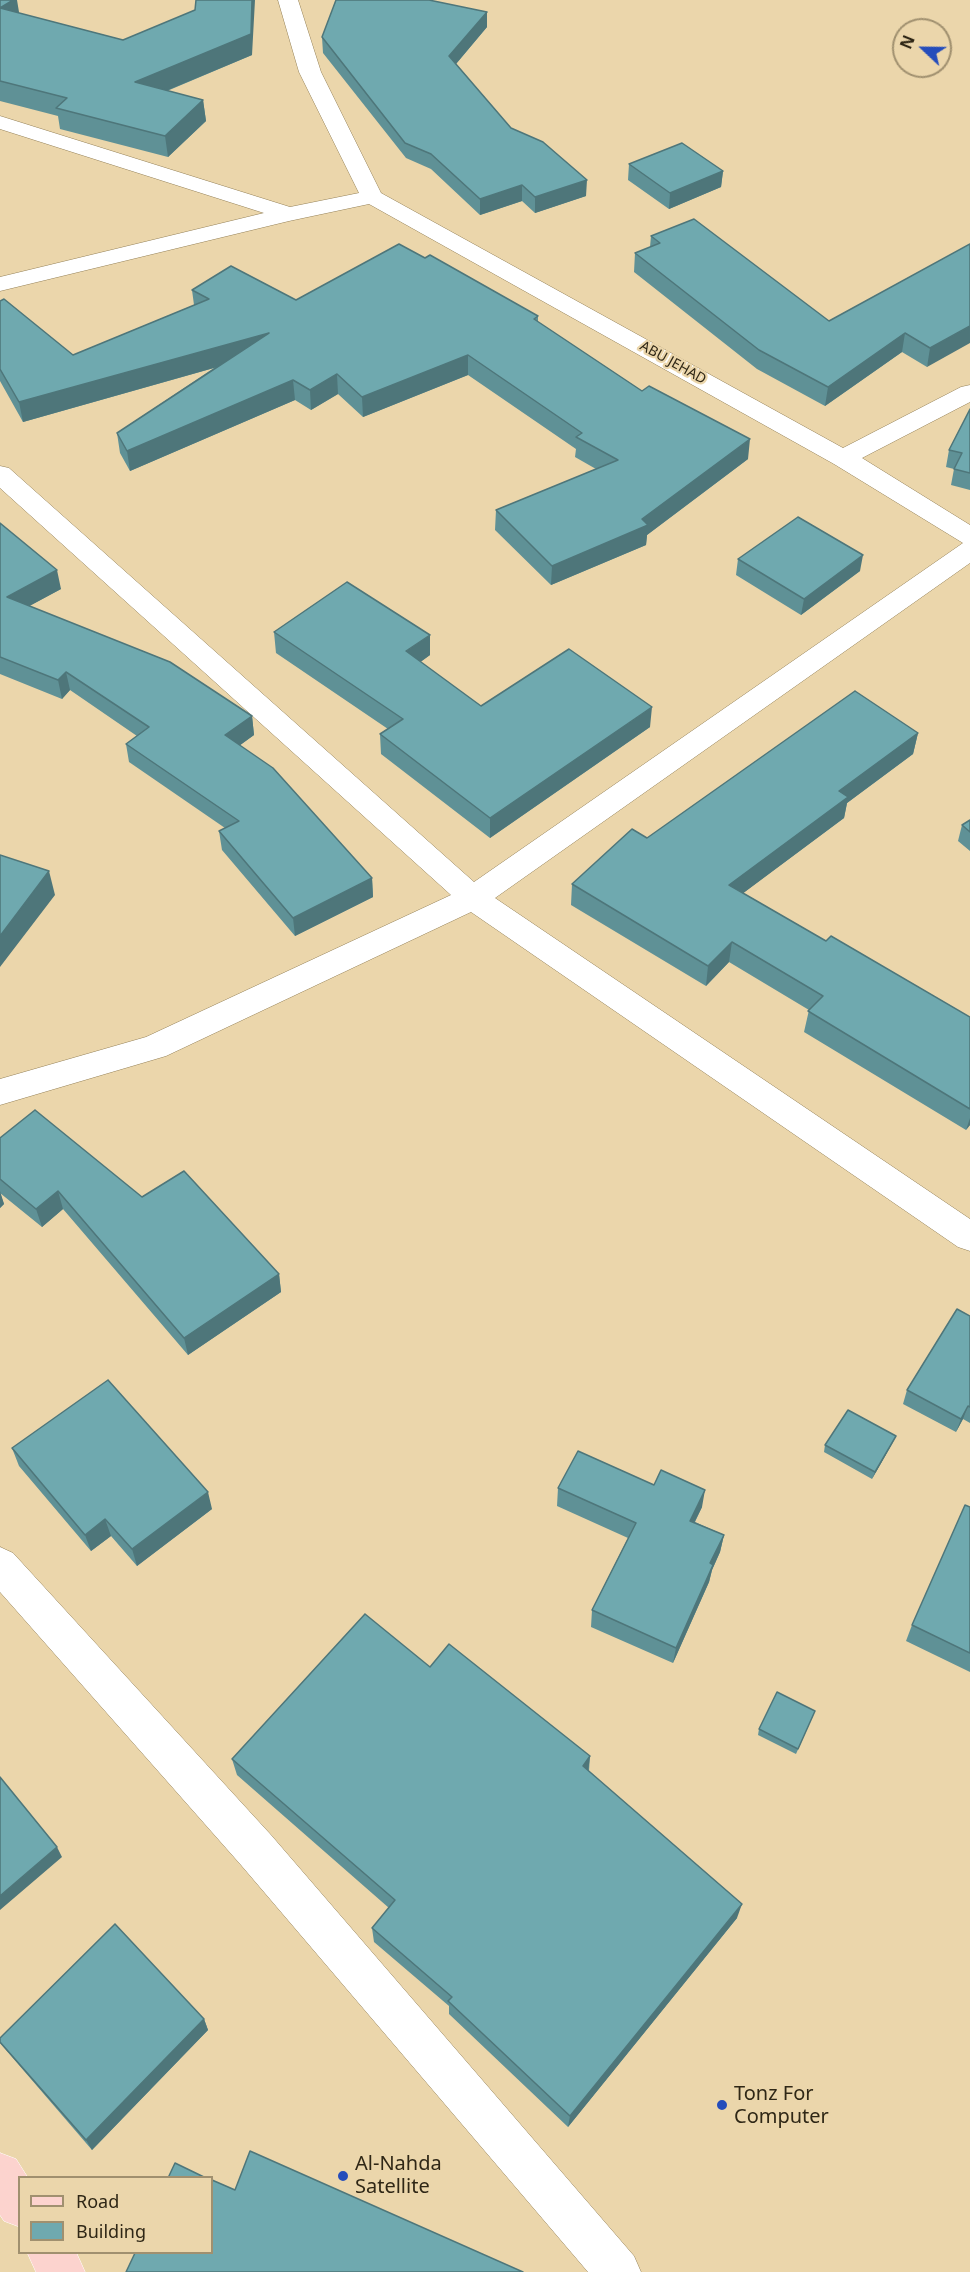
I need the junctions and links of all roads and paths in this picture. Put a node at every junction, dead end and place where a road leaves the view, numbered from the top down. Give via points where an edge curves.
1 (288, 0) edge
2 (0, 122) edge
3 (372, 197) junction
4 (289, 214) junction
5 (0, 284) edge
6 (970, 392) edge
7 (843, 458) junction
8 (0, 474) edge
9 (970, 537) edge
10 (970, 550) edge
11 (473, 898) junction
12 (0, 1092) edge
13 (970, 1237) edge
14 (0, 1565) edge
15 (0, 2175) edge
16 (18, 2202) edge
17 (51, 2254) edge
18 (62, 2272) edge
19 (618, 2272) edge

1 - 3 street via 310,72
2 - 4 street
3 - 4 street
3 - 7 street, ABU JEHAD
4 - 5 street
6 - 7 street
7 - 9 street, ABU JEHAD
8 - 11 street
10 - 11 street
11 - 12 street via 154,1047
11 - 13 street
14 - 19 street via 256,1850
15 - 16 main road
17 - 18 main road

